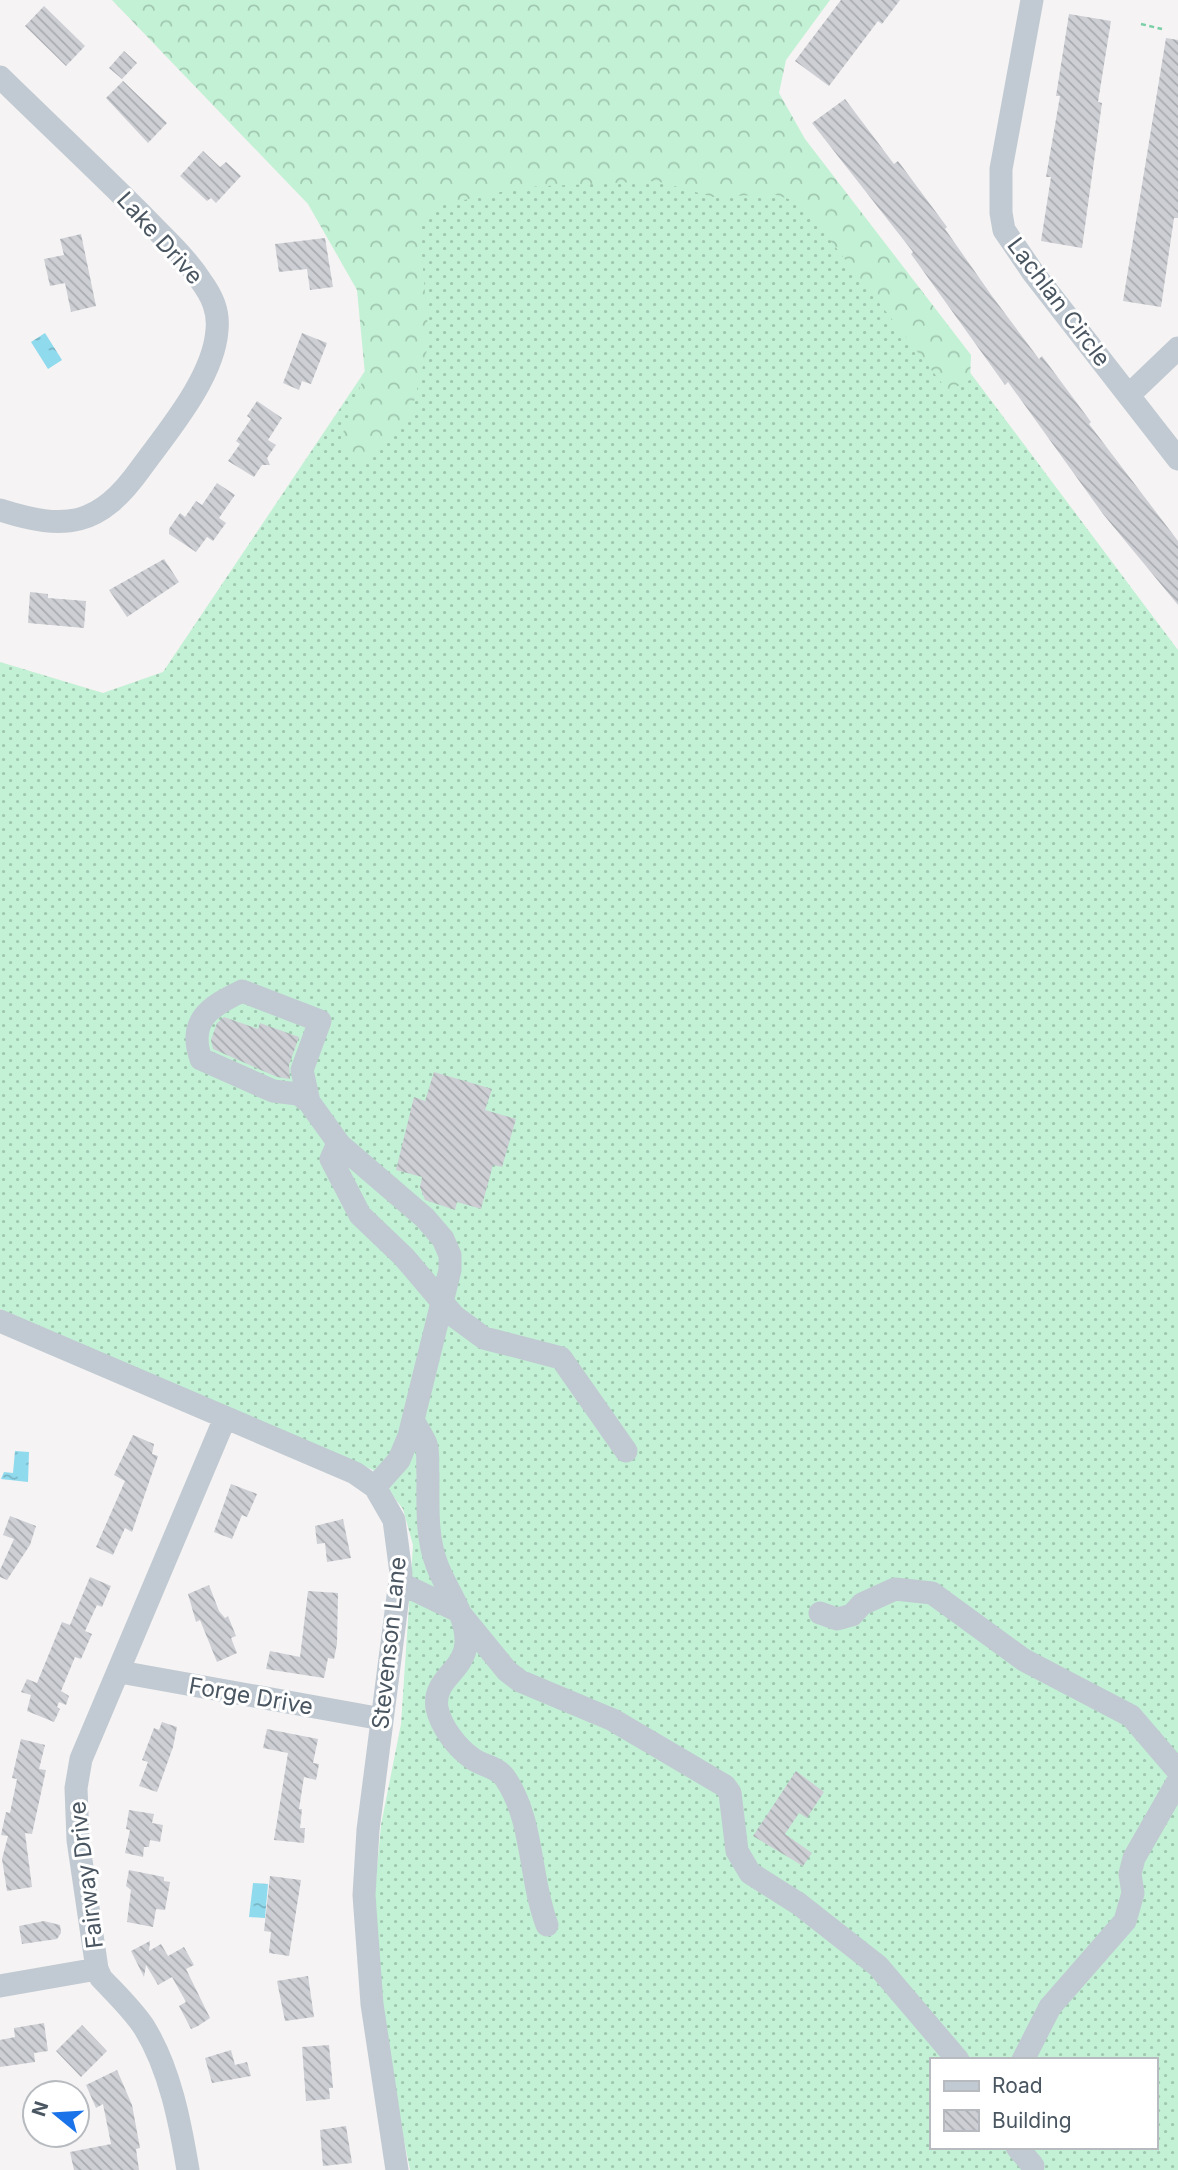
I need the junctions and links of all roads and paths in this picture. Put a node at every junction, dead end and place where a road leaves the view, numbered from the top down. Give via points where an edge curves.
1 (1032, 0) edge
2 (1141, 24) dead end
3 (1162, 29) dead end
4 (0, 77) edge
5 (1178, 348) edge
6 (1130, 394) junction
7 (1178, 459) edge
8 (0, 510) edge
9 (309, 1102) junction
10 (338, 1143) junction
11 (443, 1300) junction
12 (0, 1321) edge
13 (225, 1418) junction
14 (413, 1420) junction
15 (626, 1451) dead end
16 (375, 1487) junction
17 (400, 1583) junction
18 (457, 1611) junction
19 (820, 1613) dead end
20 (120, 1672) junction
21 (382, 1719) junction
22 (1178, 1770) edge
23 (1178, 1782) edge
24 (547, 1925) dead end
25 (97, 1969) junction
26 (0, 1986) edge
27 (956, 2058) edge
28 (1024, 2058) edge
29 (1019, 2149) edge
30 (1033, 2166) dead end
31 (188, 2170) edge
32 (397, 2170) edge

1 - 6 street, Lachlan Circle via 1001,169 1004,230
2 - 3 path
4 - 8 street, Lake Drive via 171,245 201,279 218,321 216,343 204,372 176,420 111,504 80,520 57,524
5 - 6 street
6 - 7 street, Lachlan Circle
9 - 9 street via 302,1070 320,1021 242,991 213,1005 201,1019 197,1037 201,1059
9 - 10 street
10 - 11 street via 331,1159 360,1215
10 - 11 street via 443,1239 450,1270
11 - 14 street
11 - 15 street via 454,1316 484,1338 561,1358
12 - 13 street
13 - 16 street via 328,1460
13 - 20 street, Fairway Drive
14 - 16 street via 400,1460
14 - 18 street via 426,1444 429,1526 436,1564
16 - 17 street, Stevenson Lane via 394,1520
17 - 18 street
17 - 21 street, Stevenson Lane
18 - 24 street via 465,1633 464,1655 440,1685 437,1706 460,1747 503,1774 512,1790
18 - 27 street via 520,1681 613,1720 725,1786 730,1793 737,1851 750,1872 878,1966
19 - 22 street via 837,1619 852,1615 862,1604 895,1589 932,1593 1024,1660 1131,1716
20 - 21 street, Forge Drive
20 - 25 street, Fairway Drive via 81,1759 76,1788 81,1868
21 - 32 street, Stevenson Lane via 366,1862 365,1930
23 - 28 street via 1134,1858 1130,1874 1133,1893 1125,1921 1050,2007
25 - 26 street
25 - 31 street, Fairway Drive via 143,2025 154,2046 173,2099
29 - 30 street

